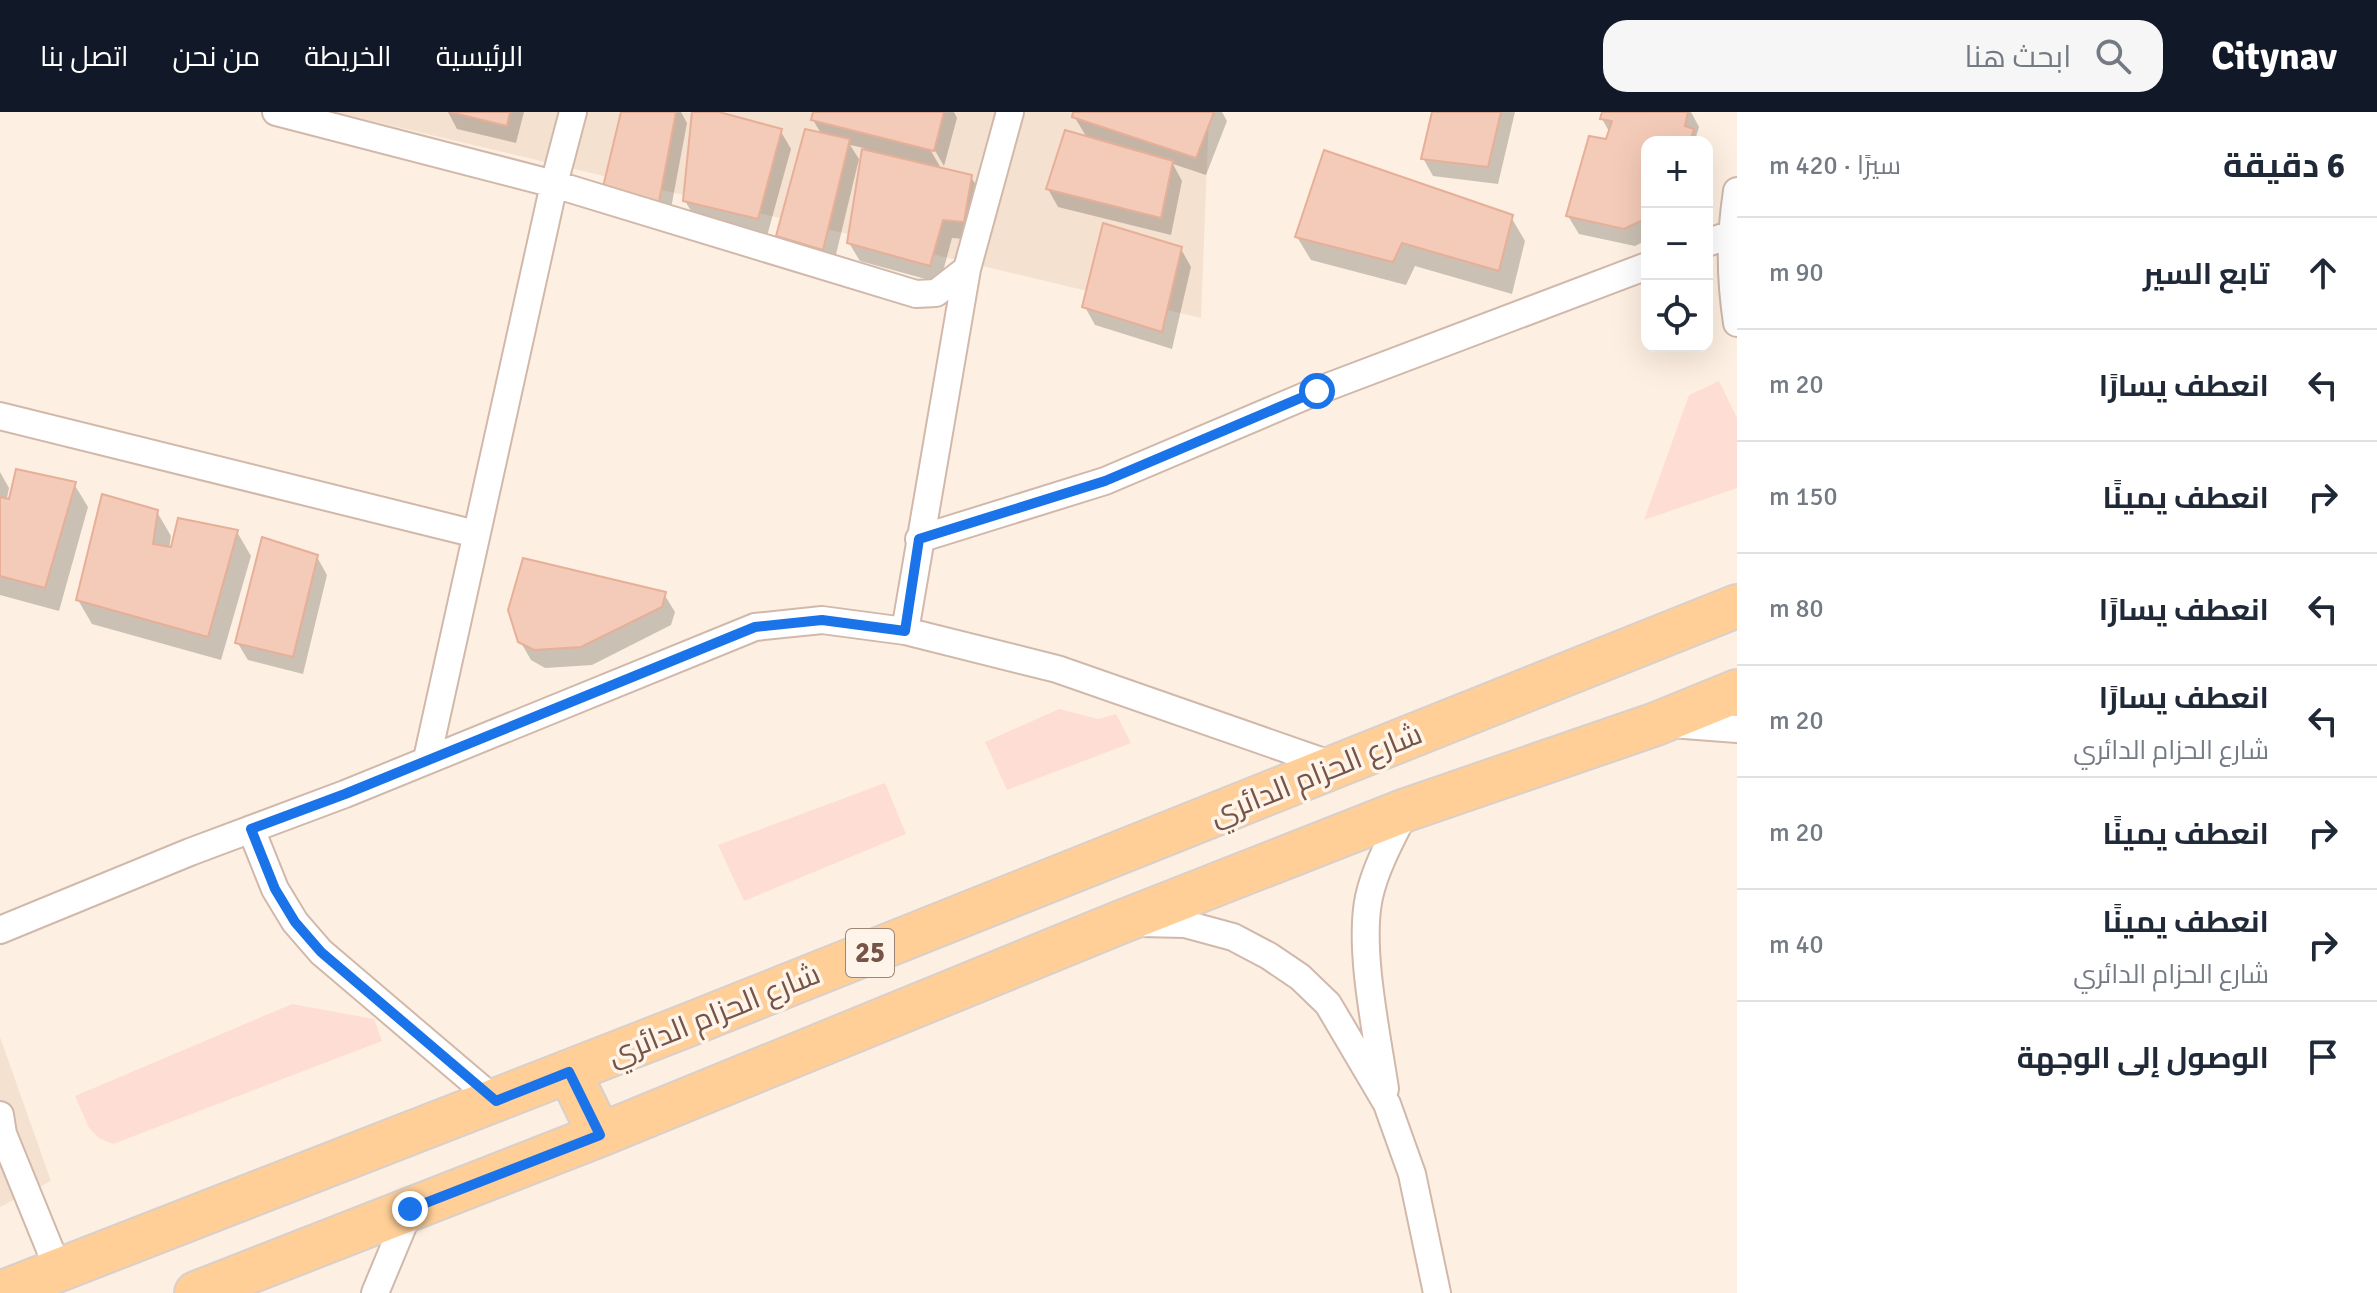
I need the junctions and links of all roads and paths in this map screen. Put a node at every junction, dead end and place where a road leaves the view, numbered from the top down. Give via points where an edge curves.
1 (276, 112) edge
2 (573, 112) edge
3 (1010, 112) edge
4 (554, 184) junction
5 (1737, 191) edge
6 (1719, 238) edge
7 (1641, 268) edge
8 (967, 269) junction
9 (1737, 323) edge
10 (0, 416) edge
11 (476, 534) junction
12 (919, 539) junction
13 (1737, 606) edge
14 (905, 631) junction
15 (1737, 691) edge
16 (1656, 724) junction
17 (1737, 729) edge
18 (427, 759) junction
19 (1338, 767) junction
20 (1406, 810) junction
21 (251, 829) junction
22 (1121, 922) junction
23 (0, 930) edge
24 (569, 1072) junction
25 (496, 1101) junction
26 (1387, 1104) junction
27 (0, 1115) edge
28 (600, 1135) junction
29 (410, 1209) junction
30 (58, 1269) junction
31 (0, 1293) edge
32 (196, 1293) edge
33 (375, 1293) edge
34 (1437, 1293) edge

1 - 4 street
2 - 4 street
3 - 8 street
4 - 8 street via 916,294 936,293
4 - 11 street
5 - 6 street
6 - 9 street
7 - 12 street via 1317,391 1105,481
8 - 12 street
10 - 11 street
11 - 18 street
12 - 14 street
13 - 19 main road, شارع الحزام الدائري / 25
14 - 18 street via 822,620 755,627
14 - 19 street via 1057,669
15 - 16 main road, 25
16 - 17 street
16 - 20 main road, 25
18 - 21 street
19 - 24 main road, شارع الحزام الدائري / 25
20 - 22 main road, 25
20 - 26 street via 1381,859 1365,931
21 - 23 street
21 - 25 street via 275,889 321,952
22 - 26 street via 1185,924 1233,937 1290,970 1328,1004
22 - 28 main road, 25
24 - 25 main road, شارع الحزام الدائري / 25
24 - 28 main road
25 - 30 main road, شارع الحزام الدائري / 25
26 - 34 street via 1412,1174
27 - 30 street
28 - 29 main road, 25
29 - 32 main road, 25
29 - 33 street
30 - 31 main road, شارع الحزام الدائري / 25

